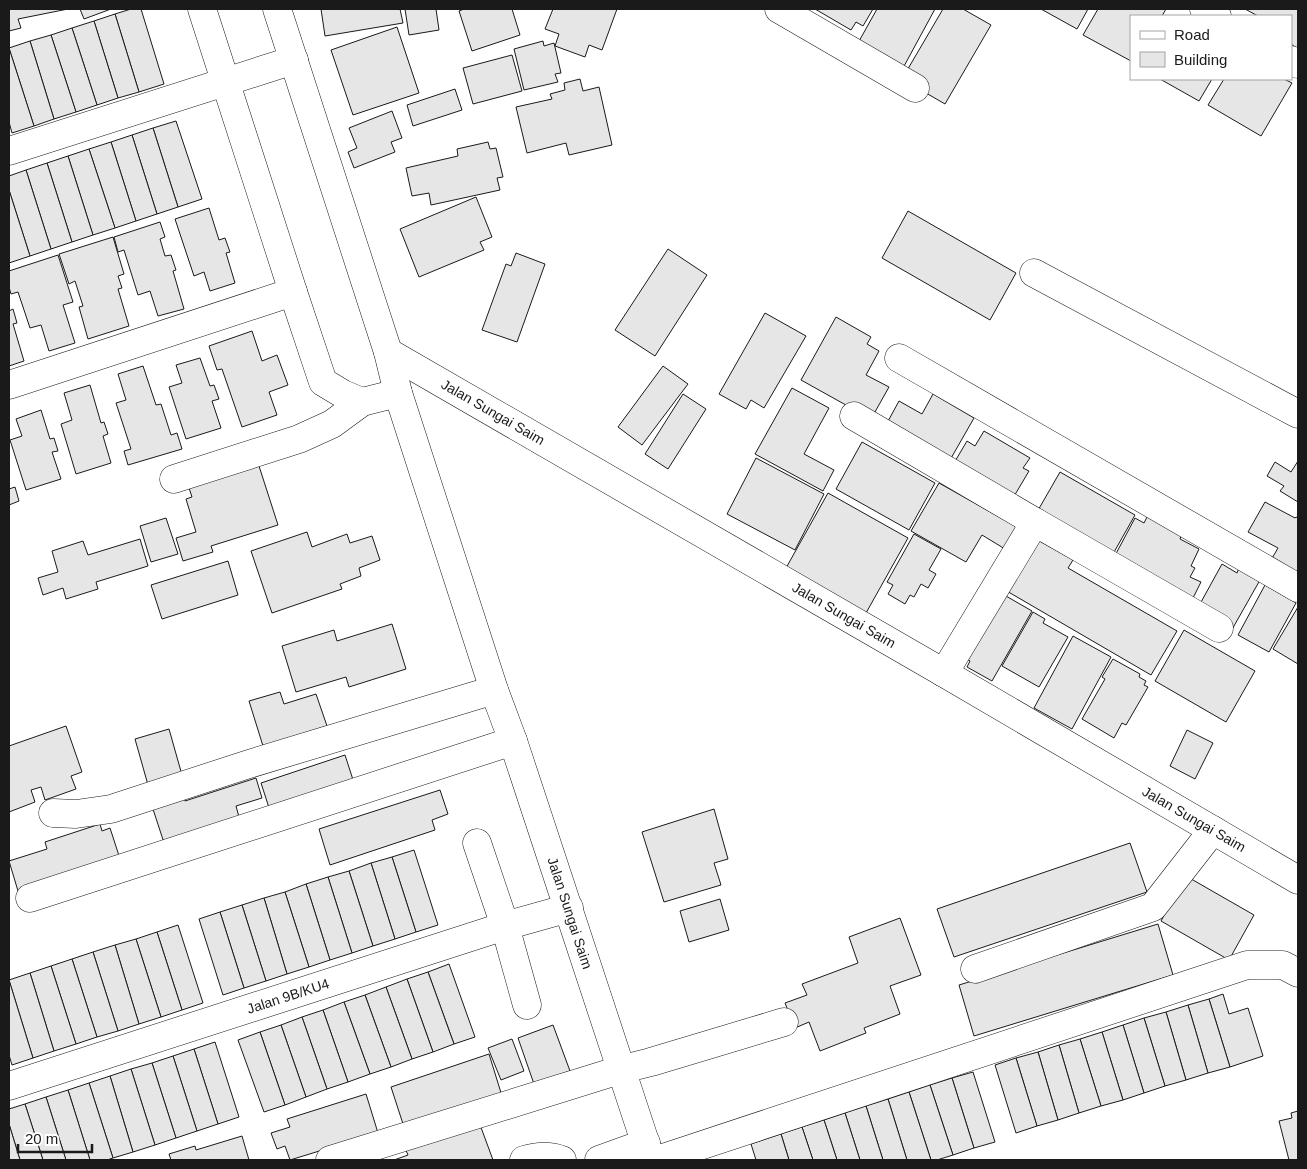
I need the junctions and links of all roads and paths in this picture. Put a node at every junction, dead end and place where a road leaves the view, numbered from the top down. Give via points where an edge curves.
1 (202, 9) edge
2 (278, 9) edge
3 (780, 9) edge
4 (294, 60) junction
5 (226, 82) junction
6 (915, 88) dead end
7 (9, 151) edge
8 (1034, 273) dead end
9 (293, 292) junction
10 (388, 352) junction
11 (899, 358) dead end
12 (9, 385) edge
13 (398, 394) junction
14 (362, 402) junction
15 (1298, 414) edge
16 (854, 416) dead end
17 (174, 478) dead end
18 (1035, 522) junction
19 (1298, 588) edge
20 (1219, 628) dead end
21 (944, 672) junction
22 (494, 690) junction
23 (513, 741) junction
24 (53, 813) dead end
25 (1213, 830) junction
26 (477, 843) dead end
27 (1298, 880) edge
28 (30, 898) dead end
29 (568, 908) junction
30 (505, 926) junction
31 (975, 969) dead end
32 (1298, 973) edge
33 (527, 1005) dead end
34 (784, 1022) dead end
35 (622, 1069) junction
36 (9, 1086) edge
37 (652, 1154) edge
38 (330, 1160) edge
39 (524, 1160) edge
40 (562, 1160) edge
41 (600, 1160) edge

1 - 5 street
2 - 4 street, Jalan Sungai Saim
3 - 6 street
4 - 5 street
4 - 10 street, Jalan Sungai Saim
5 - 7 street
5 - 9 street
8 - 15 street
9 - 12 street
9 - 14 street via 323,382
10 - 13 street, Jalan Sungai Saim
10 - 21 street, Jalan Sungai Saim
11 - 19 street
13 - 14 street
13 - 22 street, Jalan Sungai Saim
14 - 17 street via 332,424 299,439
16 - 18 street
18 - 20 street
18 - 21 street
21 - 25 street, Jalan Sungai Saim
22 - 23 street, Jalan Sungai Saim
22 - 24 street via 111,809 76,814
23 - 28 street
23 - 29 street, Jalan Sungai Saim
25 - 27 street, Jalan Sungai Saim
25 - 31 street via 1153,907
26 - 30 street
29 - 30 street, Jalan 9B/KU4
29 - 35 street, Jalan Sungai Saim
30 - 33 street
30 - 36 street, Jalan 9B/KU4
32 - 37 street via 1283,965 1247,965
34 - 35 street
35 - 37 street, Jalan Sungai Saim
35 - 38 street
37 - 41 street
39 - 40 street via 551,1156

